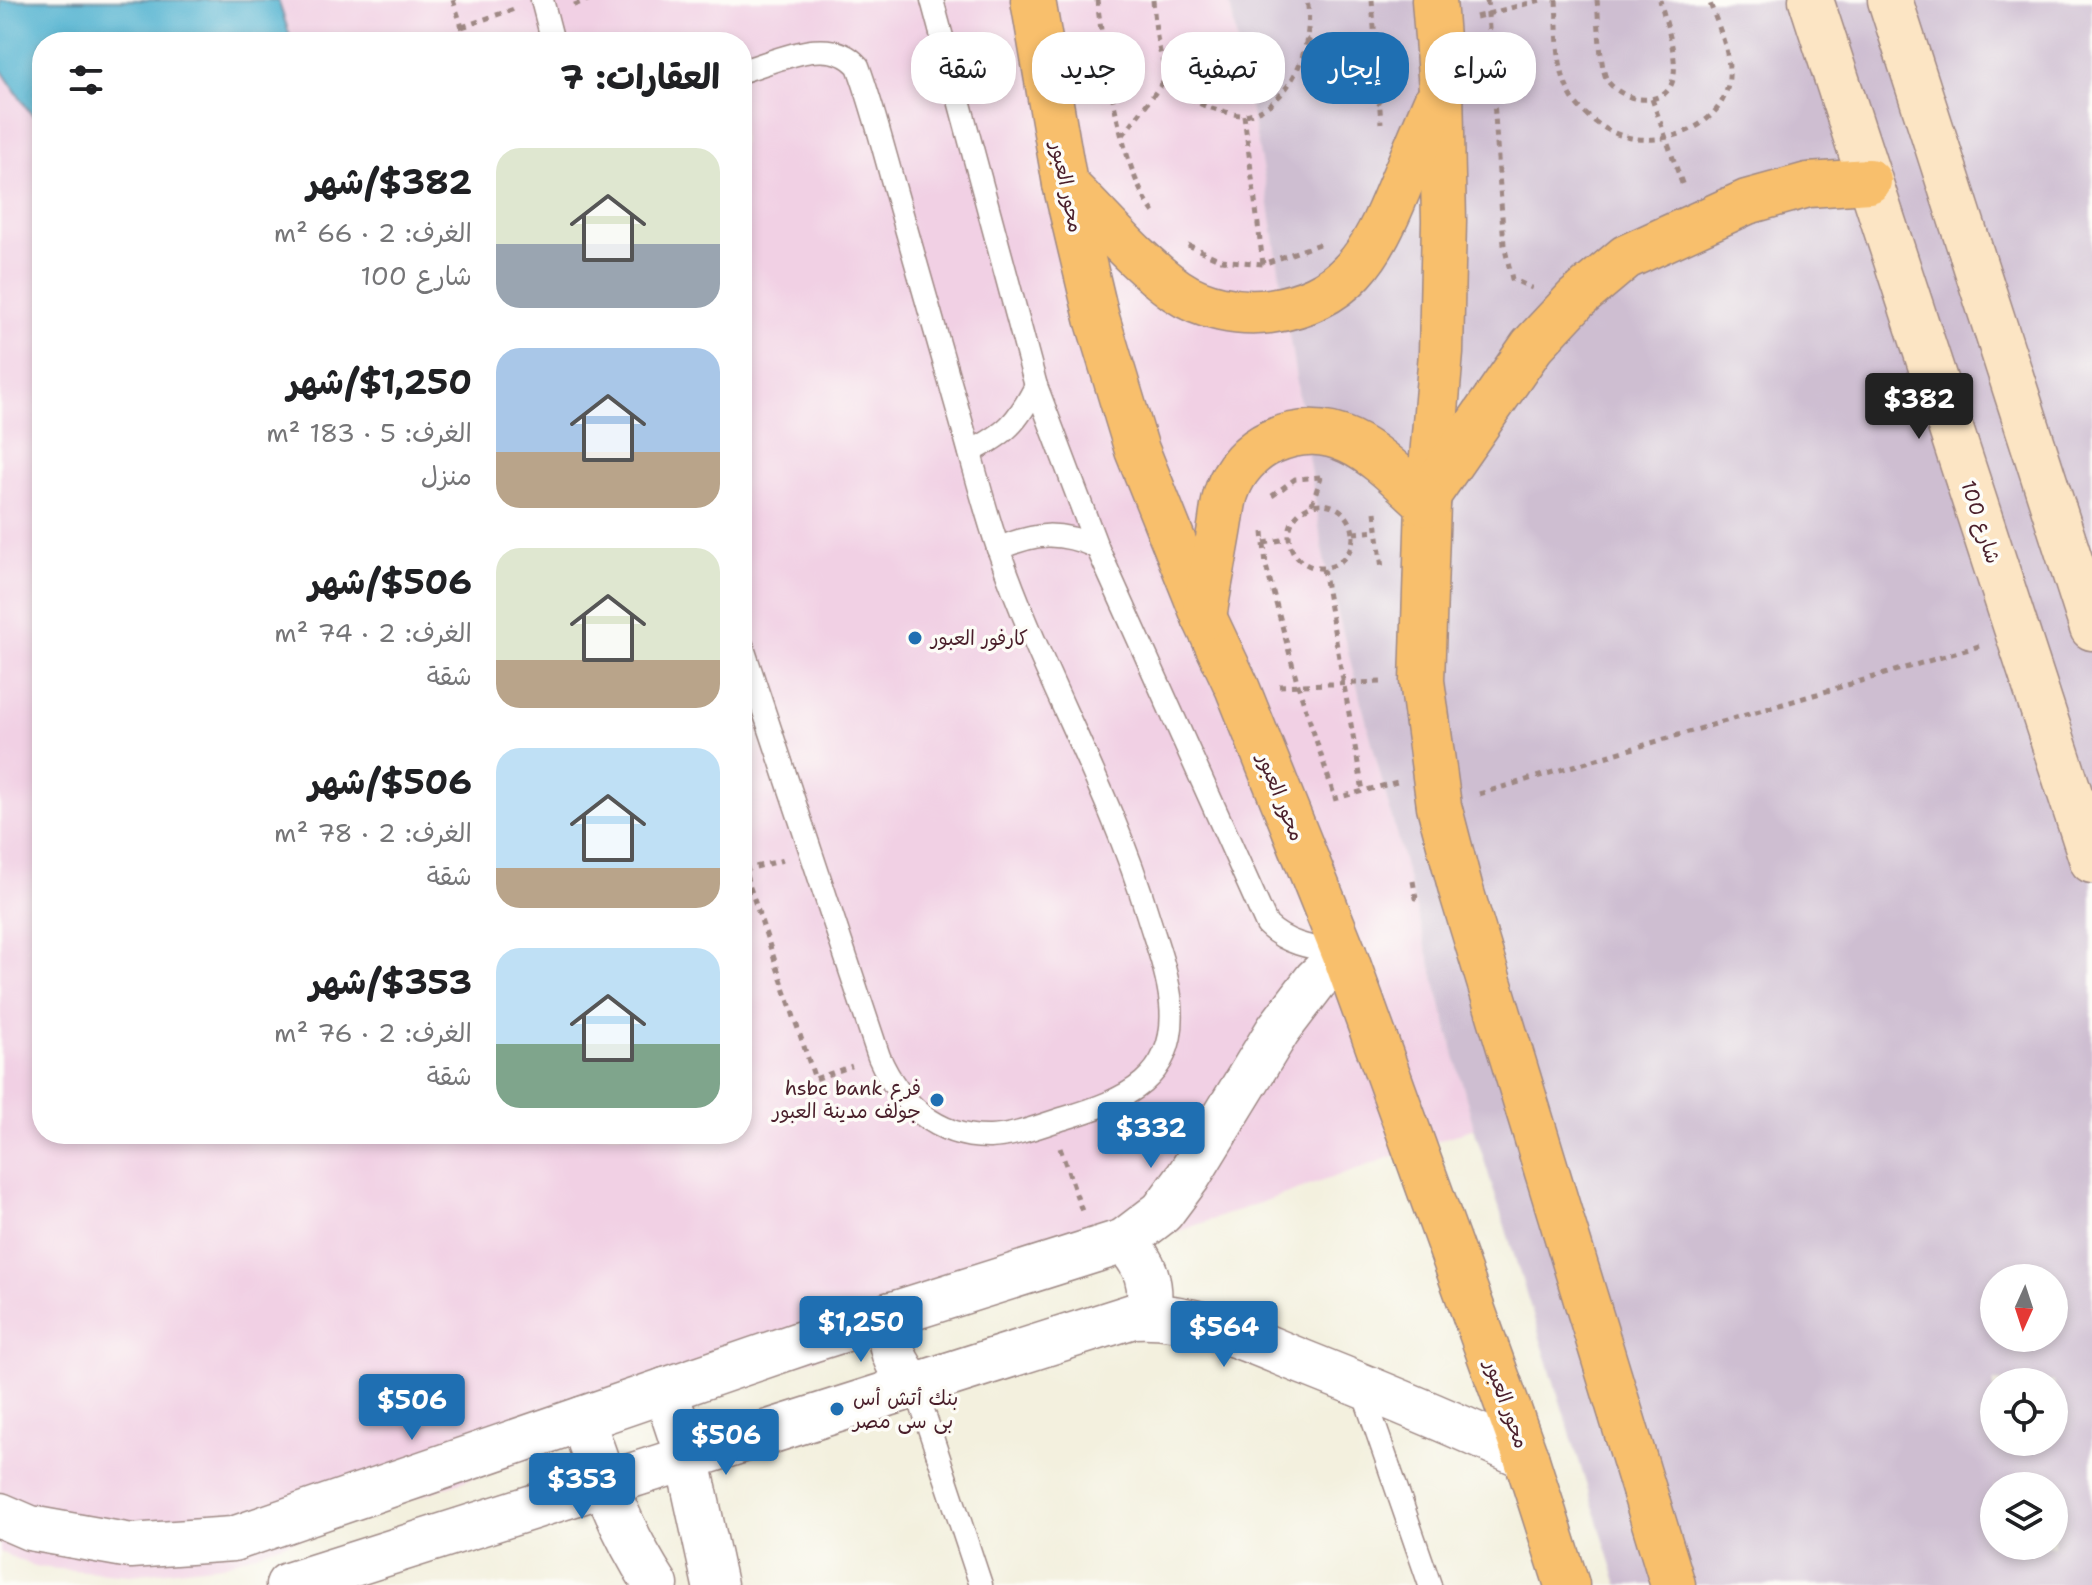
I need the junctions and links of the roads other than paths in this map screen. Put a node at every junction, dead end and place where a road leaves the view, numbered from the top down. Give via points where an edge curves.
1 (932, 0) edge
2 (1033, 0) edge
3 (1811, 0) edge
4 (1890, 0) edge
5 (535, 2) edge
6 (548, 32) edge
7 (752, 68) edge
8 (1435, 104) edge
9 (1441, 104) edge
10 (1869, 181) junction
11 (1065, 184) junction
12 (1036, 386) junction
13 (970, 452) junction
14 (1428, 499) junction
15 (1097, 547) junction
16 (998, 549) junction
17 (1204, 617) junction
18 (2092, 628) edge
19 (752, 675) edge
20 (2092, 861) edge
21 (1344, 953) junction
22 (1109, 1245) junction
23 (891, 1314) junction
24 (1148, 1315) junction
25 (1361, 1385) junction
26 (915, 1386) junction
27 (665, 1390) junction
28 (582, 1419) junction
29 (687, 1456) junction
30 (1526, 1457) junction
31 (604, 1484) junction
32 (0, 1515) edge
33 (288, 1585) edge
34 (656, 1585) edge
35 (715, 1585) edge
36 (981, 1585) edge
37 (1430, 1585) edge
38 (1567, 1585) edge
39 (1673, 1585) edge

1 - 12 lane
2 - 11 highway, محور العبور
3 - 10 street, شارع 100
4 - 18 street
5 - 6 lane
7 - 13 lane via 827,48 850,56 858,66
8 - 11 highway via 1379,237 1357,269 1327,293 1290,308 1252,313 1213,307 1178,291
9 - 14 highway via 1441,353
10 - 14 highway via 1808,185 1747,202 1626,257 1532,346
10 - 20 street, شارع 100
11 - 17 highway, محور العبور via 1097,318 1137,450
12 - 13 lane via 1022,414 999,437
12 - 15 lane
13 - 16 lane
14 - 17 highway via 1347,438 1319,431 1289,434 1263,446 1241,465 1227,491
14 - 39 highway via 1419,801 1461,890
15 - 16 lane via 1047,534
15 - 21 lane via 1267,925 1294,943
16 - 19 lane via 1096,773 1134,869 1164,968 1172,1022 1168,1043 1146,1081 1129,1095 990,1137 942,1127 903,1099 879,1057
17 - 21 highway, محور العبور
21 - 22 street via 1285,1020 1162,1212
21 - 30 highway, محور العبور
22 - 23 street
22 - 24 street via 1145,1266
23 - 26 street via 896,1363
23 - 27 street
24 - 25 street via 1179,1318
24 - 26 street
25 - 30 street
25 - 37 lane
26 - 29 street
26 - 36 lane
27 - 28 street
27 - 29 street
28 - 31 street
28 - 32 street via 233,1539 131,1546 30,1528
29 - 31 street
29 - 35 street
30 - 38 highway, محور العبور
31 - 33 street
31 - 34 street via 627,1539

